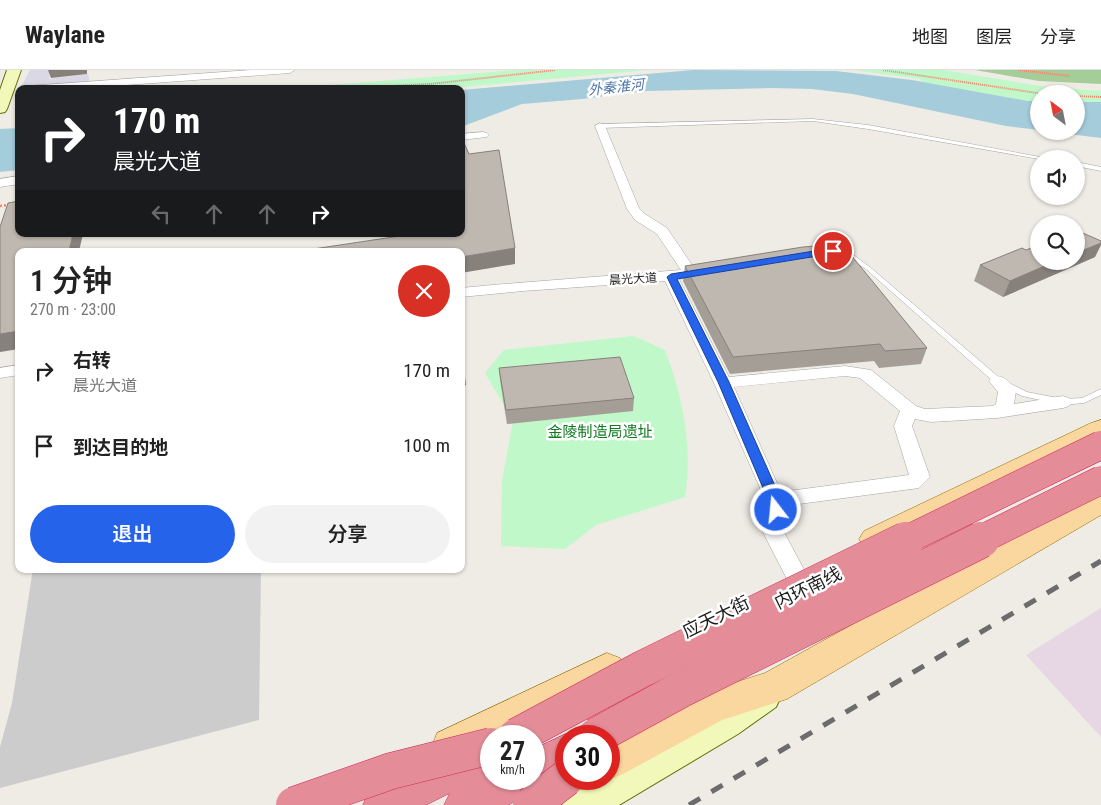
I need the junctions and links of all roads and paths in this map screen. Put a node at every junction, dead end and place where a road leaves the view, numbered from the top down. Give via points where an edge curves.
1 (14, 70) edge
2 (290, 70) edge
3 (556, 70) edge
4 (883, 70) edge
5 (1018, 70) edge
6 (1048, 70) edge
7 (1046, 73) junction
8 (1070, 76) dead end
9 (83, 85) edge
10 (411, 85) edge
11 (12, 90) edge
12 (1030, 92) edge
13 (1085, 96) edge
14 (1101, 97) edge
15 (0, 109) edge
16 (600, 126) joint
17 (483, 135) dead end
18 (465, 137) edge
19 (1030, 156) edge
20 (1085, 166) edge
21 (1101, 170) edge
22 (15, 181) edge
23 (0, 183) edge
24 (9, 205) edge
25 (0, 206) edge
26 (828, 252) edge
27 (719, 269) edge
28 (691, 274) junction
29 (671, 277) junction
30 (465, 292) edge
31 (15, 371) edge
32 (0, 373) edge
33 (998, 381) junction
34 (723, 382) junction
35 (1101, 392) edge
36 (1063, 402) junction
37 (910, 410) junction
38 (997, 412) junction
39 (1101, 429) edge
40 (1101, 445) edge
41 (1101, 480) edge
42 (772, 500) junction
43 (1101, 501) edge
44 (797, 577) junction
45 (860, 640) junction
46 (774, 687) junction
47 (680, 690) junction
48 (538, 725) edge
49 (616, 725) edge
50 (620, 736) edge
51 (480, 750) edge
52 (480, 754) edge
53 (620, 754) edge
54 (555, 786) edge
55 (555, 789) edge
56 (495, 790) edge
57 (294, 805) edge
58 (331, 805) edge
59 (384, 805) edge
60 (466, 805) edge
61 (525, 805) edge
62 (531, 805) edge
63 (582, 805) edge

1 - 11 main road
2 - 9 street
3 - 10 path
4 - 12 path
5 - 7 path
6 - 7 path
7 - 8 path
11 - 15 main road
13 - 14 path
16 - 19 lane via 814,120 868,126
16 - 28 street via 633,208 640,217 662,230
17 - 18 street
20 - 21 lane
22 - 23 street
24 - 25 path
26 - 33 lane via 849,254 869,269
27 - 28 street, 晨光大道
28 - 29 street, 晨光大道
29 - 30 street, 晨光大道 via 508,286
29 - 34 street
31 - 32 street
33 - 36 lane via 1025,394
33 - 38 street via 1007,391 1005,406
34 - 37 street via 845,371 865,374
34 - 42 street via 770,488
35 - 36 lane via 1084,400
36 - 38 street
37 - 38 street via 931,416
37 - 42 street via 903,426 920,477 912,483
39 - 44 main road, 应天大街
40 - 48 highway, 内环南线, bridge via 644,668
41 - 47 highway, bridge
42 - 44 street via 776,510 766,517
43 - 45 main road
44 - 45 main road
44 - 58 main road, 应天大街
45 - 46 main road
46 - 53 main road via 712,706
46 - 63 main road via 725,722
47 - 49 highway, bridge
47 - 50 highway, bridge
51 - 57 highway, bridge via 430,760
52 - 59 highway
54 - 62 highway, bridge
55 - 61 main road
56 - 60 highway

